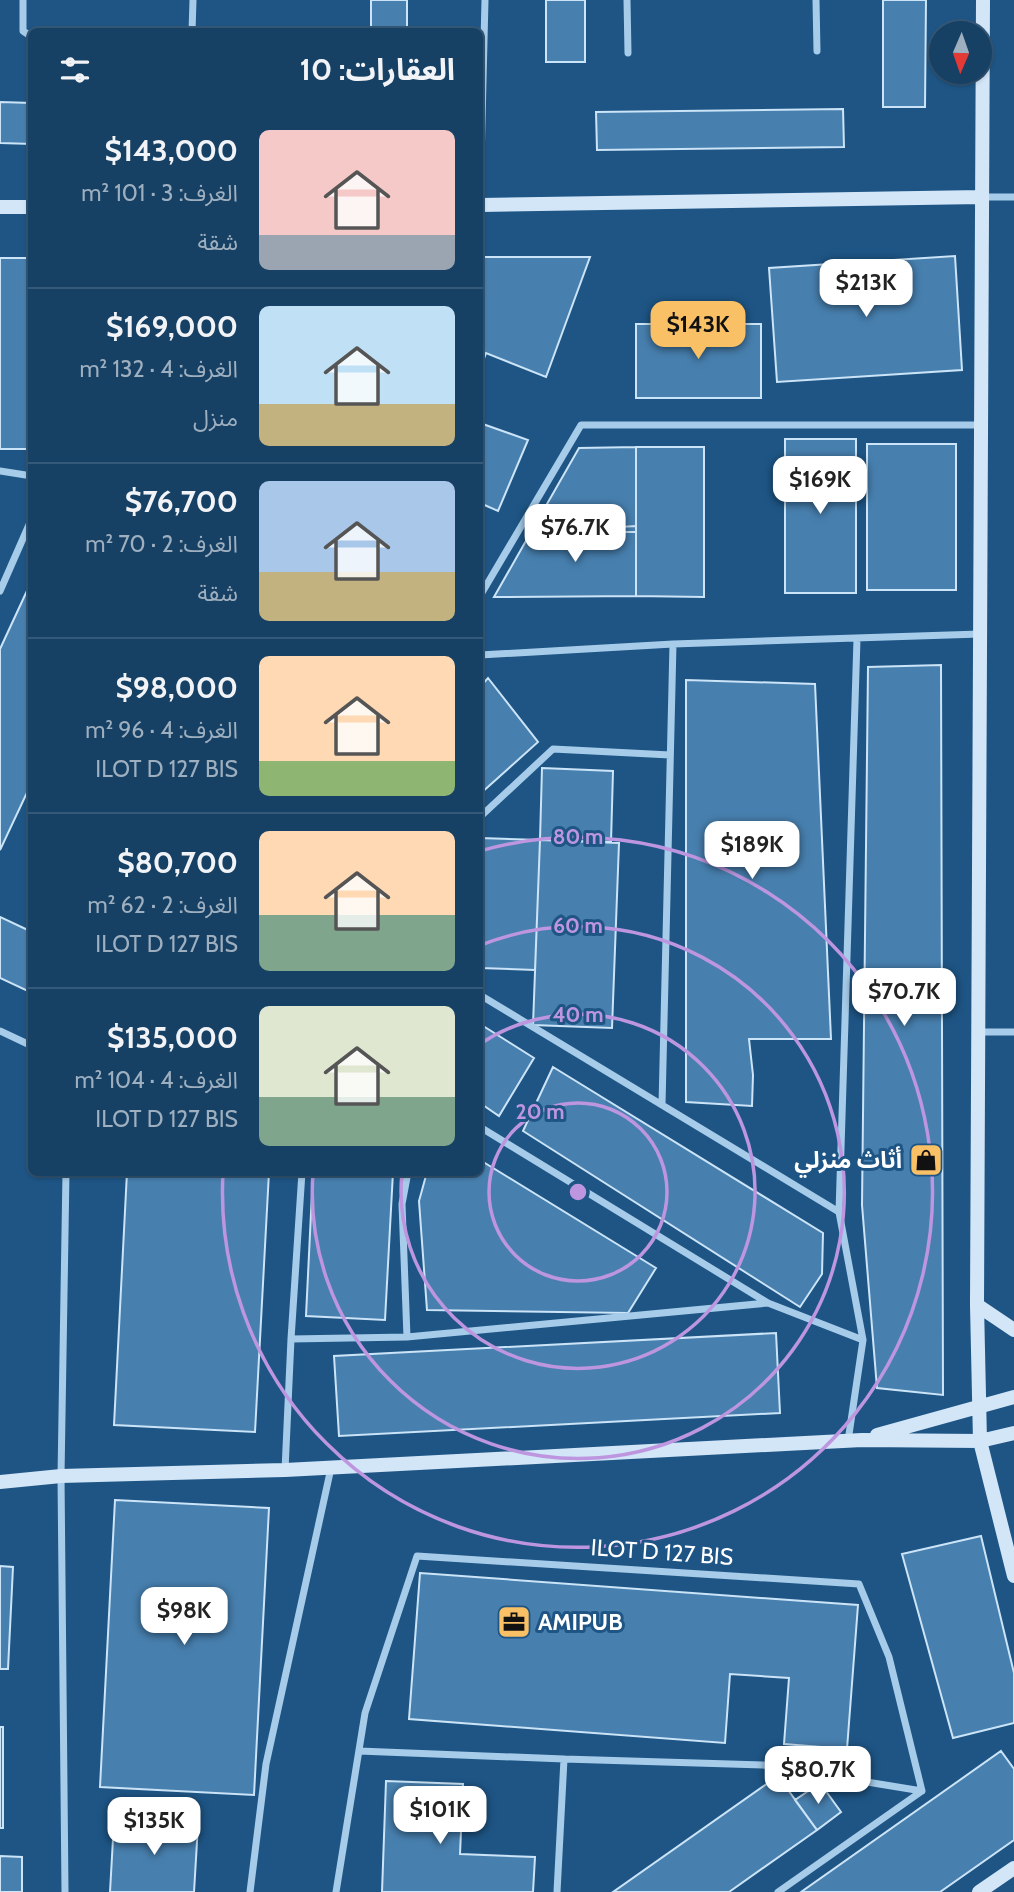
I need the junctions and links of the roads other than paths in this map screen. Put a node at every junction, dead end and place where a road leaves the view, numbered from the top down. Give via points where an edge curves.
1 (23, 0) edge
2 (192, 0) edge
3 (485, 0) edge
4 (627, 0) edge
5 (816, 0) edge
6 (983, 0) edge
7 (192, 28) edge
8 (28, 34) edge
9 (817, 51) dead end
10 (628, 53) dead end
11 (483, 82) edge
12 (981, 197) junction
13 (1014, 197) edge
14 (483, 204) edge
15 (0, 207) edge
16 (28, 207) edge
17 (981, 425) junction
18 (0, 471) edge
19 (28, 475) edge
20 (28, 527) edge
21 (0, 591) edge
22 (483, 591) edge
23 (980, 634) junction
24 (857, 639) junction
25 (673, 644) junction
26 (483, 655) edge
27 (670, 755) junction
28 (483, 814) edge
29 (483, 997) edge
30 (0, 1031) edge
31 (978, 1032) junction
32 (1014, 1032) edge
33 (28, 1043) edge
34 (662, 1105) junction
35 (483, 1129) edge
36 (66, 1176) edge
37 (302, 1176) edge
38 (407, 1176) edge
39 (839, 1212) junction
40 (768, 1303) junction
41 (977, 1305) junction
42 (1014, 1330) edge
43 (407, 1337) junction
44 (290, 1339) junction
45 (863, 1340) junction
46 (1014, 1397) edge
47 (979, 1407) junction
48 (1014, 1433) edge
49 (855, 1440) junction
50 (979, 1441) junction
51 (331, 1468) junction
52 (285, 1470) junction
53 (61, 1476) junction
54 (0, 1482) edge
55 (1014, 1576) edge
56 (359, 1751) junction
57 (564, 1759) junction
58 (922, 1791) junction
59 (1014, 1868) edge
60 (65, 1892) edge
61 (250, 1892) edge
62 (335, 1892) edge
63 (556, 1892) edge
64 (778, 1892) edge
65 (979, 1892) edge

1 - 8 street via 23,31
2 - 7 street
3 - 11 street
4 - 10 street
5 - 9 street
6 - 12 street
12 - 13 street
12 - 14 street
12 - 17 street
15 - 16 street
17 - 22 street via 581,425
17 - 23 street
18 - 19 street
20 - 21 street
23 - 24 street
23 - 31 street
24 - 25 street
24 - 39 street
25 - 26 street
25 - 27 street
27 - 28 street via 553,749
27 - 34 street
29 - 34 street
30 - 33 street
31 - 32 street
31 - 41 street
34 - 39 street
35 - 40 street
36 - 53 street
37 - 44 street
38 - 43 street via 402,1204
39 - 45 street
40 - 43 street
40 - 45 street
41 - 42 street
41 - 47 street
43 - 44 street
44 - 52 street
45 - 49 street
46 - 47 street
47 - 49 street
47 - 50 street
48 - 50 street
49 - 50 street
49 - 51 street
50 - 55 street
51 - 52 street
51 - 61 street via 267,1764
52 - 53 street
53 - 54 street
53 - 60 street
56 - 57 street
56 - 58 street, ILOT D 127 BIS via 365,1713 416,1556 859,1584 889,1657
56 - 62 street, ILOT D 127 BIS
57 - 58 street via 763,1765
57 - 63 street
58 - 64 street
59 - 65 street

